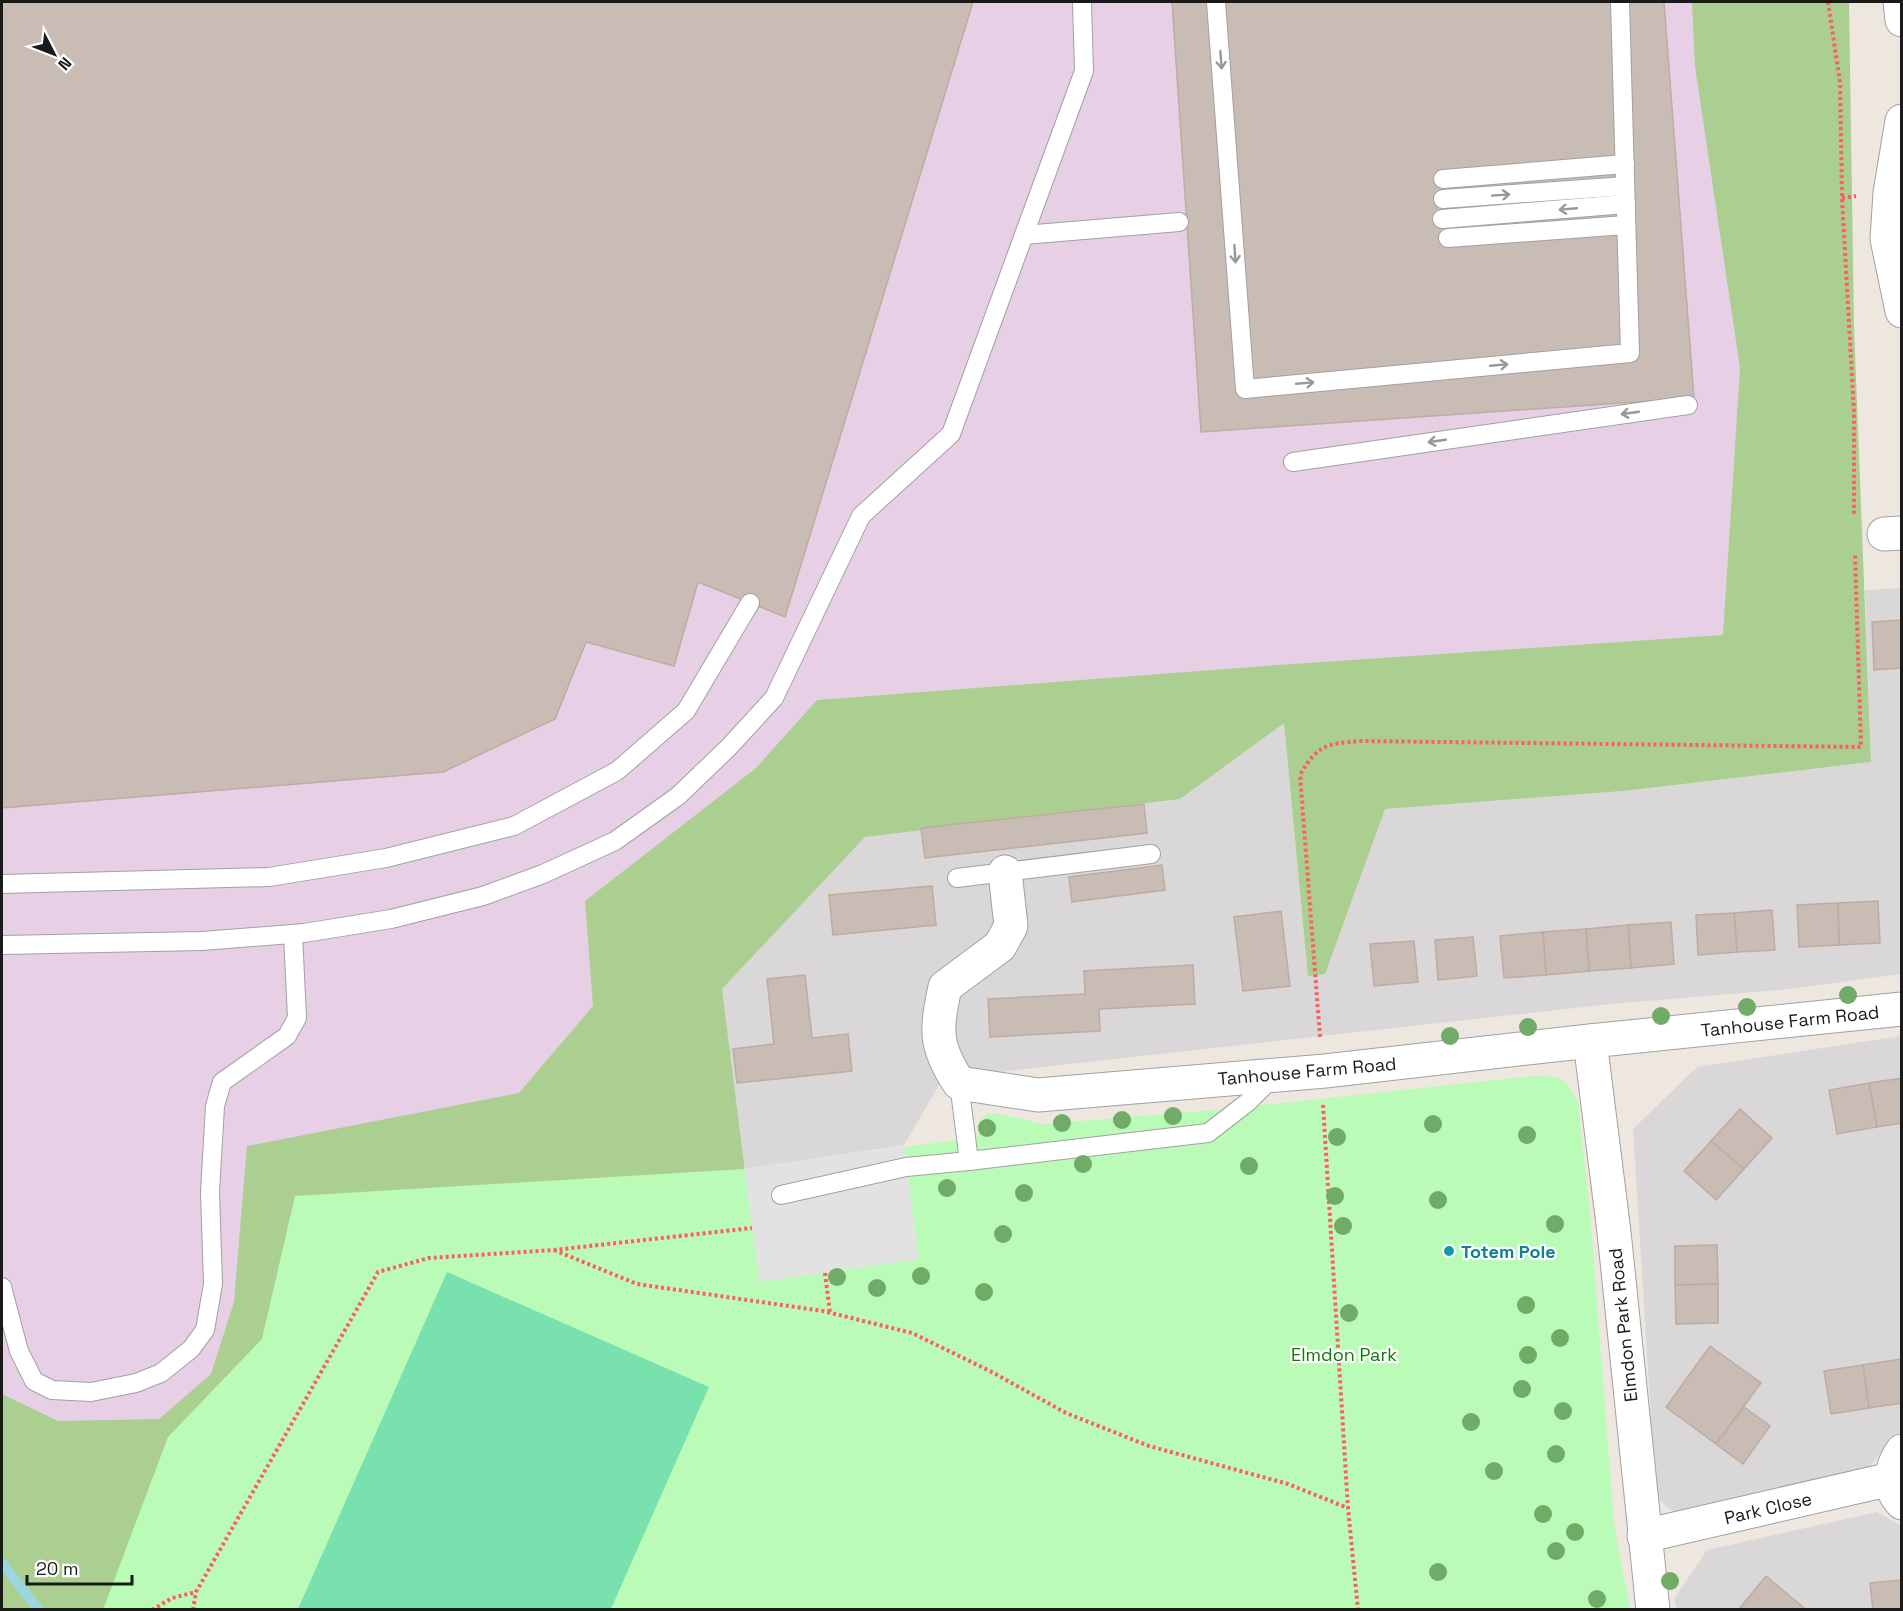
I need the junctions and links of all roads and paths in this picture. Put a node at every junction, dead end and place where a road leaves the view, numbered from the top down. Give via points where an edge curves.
1 (1082, 2) edge
2 (1216, 2) edge
3 (1620, 2) edge
4 (1828, 2) edge
5 (1900, 2) edge
6 (1902, 20) edge
7 (1902, 121) edge
8 (1625, 164) junction
9 (1443, 179) dead end
10 (1626, 195) junction
11 (1443, 199) dead end
12 (1443, 219) dead end
13 (1179, 222) dead end
14 (1626, 225) junction
15 (1023, 235) junction
16 (1448, 238) dead end
17 (1902, 311) edge
18 (1688, 405) dead end
19 (1293, 462) dead end
20 (1880, 530) edge
21 (1855, 547) dead end
22 (750, 603) dead end
23 (1151, 854) dead end
24 (1005, 872) junction
25 (957, 878) dead end
26 (2, 884) edge
27 (292, 934) junction
28 (2, 945) edge
29 (1902, 1010) edge
30 (1590, 1041) junction
31 (1325, 1071) junction
32 (1276, 1074) junction
33 (959, 1083) junction
34 (969, 1161) junction
35 (782, 1195) dead end
36 (752, 1228) dead end
37 (554, 1250) junction
38 (825, 1273) dead end
39 (2, 1287) edge
40 (830, 1313) junction
41 (1898, 1478) edge
42 (1348, 1508) junction
43 (1644, 1536) junction
44 (196, 1592) junction
45 (152, 1610) edge
46 (193, 1610) edge
47 (1358, 1610) edge
48 (1653, 1610) edge

1 - 15 lane via 1084,71
2 -> 14 lane via 1245,389 1630,353
3 - 8 lane
4 - 20 path via 1840,82 1854,412
5 - 6 street
7 - 17 street via 1887,239
8 - 9 lane
8 - 10 lane
11 -> 10 lane
10 -> 12 lane
10 - 14 lane
13 - 15 lane
14 - 16 lane
15 - 27 lane via 951,434 861,516 774,698 678,796 615,841 483,896 403,916
18 -> 19 lane
21 - 31 path via 1861,747 1361,741 1333,744 1312,753 1300,775
22 - 26 lane via 686,711 617,771 514,826 386,858 269,877
23 - 24 lane
24 - 25 lane
24 - 33 street via 1011,926 1000,946 945,987 938,1022 942,1056
27 - 28 lane via 202,941
27 - 39 lane via 297,1018 286,1036 222,1082 215,1106 210,1191 213,1284 205,1330 191,1348 161,1373 136,1383 91,1392 52,1390 34,1380 19,1351
29 - 30 street, Tanhouse Farm Road
30 - 31 street, Tanhouse Farm Road
30 - 43 street, Elmdon Park Road via 1614,1232
31 - 32 street, Tanhouse Farm Road
31 - 42 path via 1323,1100
32 - 33 street, Tanhouse Farm Road via 1038,1095
32 - 34 lane via 1208,1133
33 - 34 lane
34 - 35 lane via 906,1167
36 - 37 path
37 - 40 path via 637,1284
37 - 44 path via 429,1258 378,1272
38 - 40 path
40 - 42 path via 912,1333 1066,1413 1149,1446 1288,1484
41 - 43 street, Park Close
42 - 47 path
43 - 48 street, Elmdon Park Road
44 - 45 path via 172,1598
44 - 46 path

